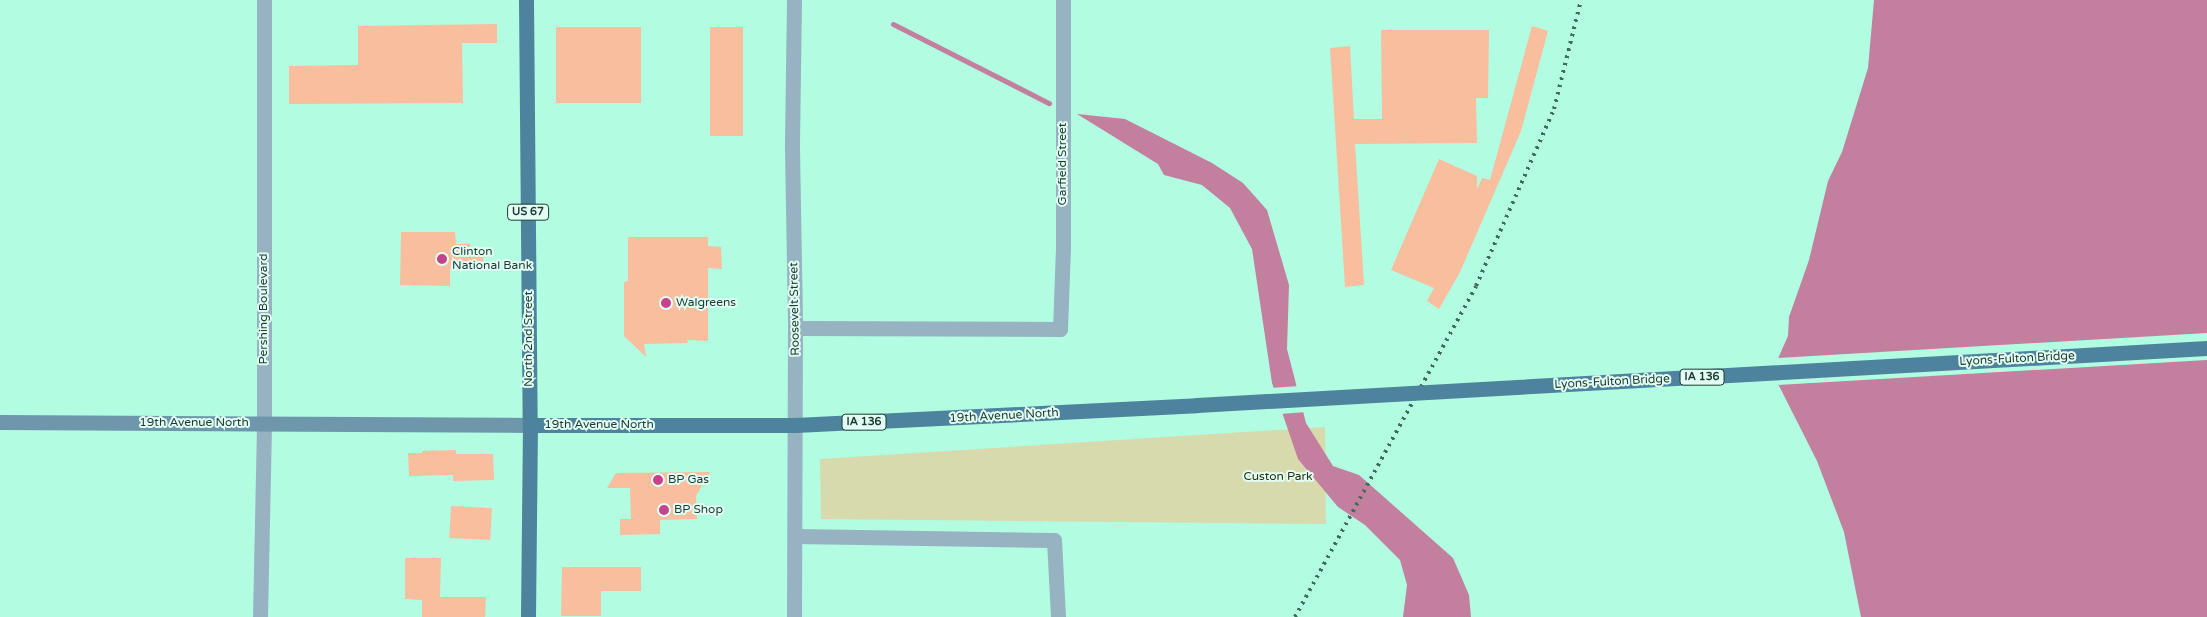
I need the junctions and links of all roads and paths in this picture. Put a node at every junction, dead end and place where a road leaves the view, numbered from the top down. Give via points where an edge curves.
1 (264, 0) edge
2 (526, 0) edge
3 (794, 0) edge
4 (1063, 0) edge
5 (796, 328) junction
6 (2207, 348) edge
7 (1197, 405) joint
8 (0, 422) edge
9 (264, 424) junction
10 (530, 424) junction
11 (795, 425) junction
12 (795, 536) junction
13 (260, 617) edge
14 (528, 617) edge
15 (794, 617) edge
16 (1058, 617) edge

1 - 9 street, Pershing Boulevard
2 - 10 main road, North 2nd Street / US 67
3 - 5 street, Roosevelt Street via 792,149
4 - 5 street, Garfield Street via 1060,328
5 - 11 street, Roosevelt Street
6 - 7 main road, Lyons-Fulton Bridge / IA 136, bridge
7 - 11 main road, 19th Avenue North / IA 136
8 - 9 main road, 19th Avenue North
9 - 10 main road, 19th Avenue North
9 - 13 street, Pershing Boulevard
10 - 11 main road, 19th Avenue North / IA 136
10 - 14 main road, North 2nd Street / US 67
11 - 12 street, Roosevelt Street
12 - 15 street, Roosevelt Street
12 - 16 street via 1054,540

